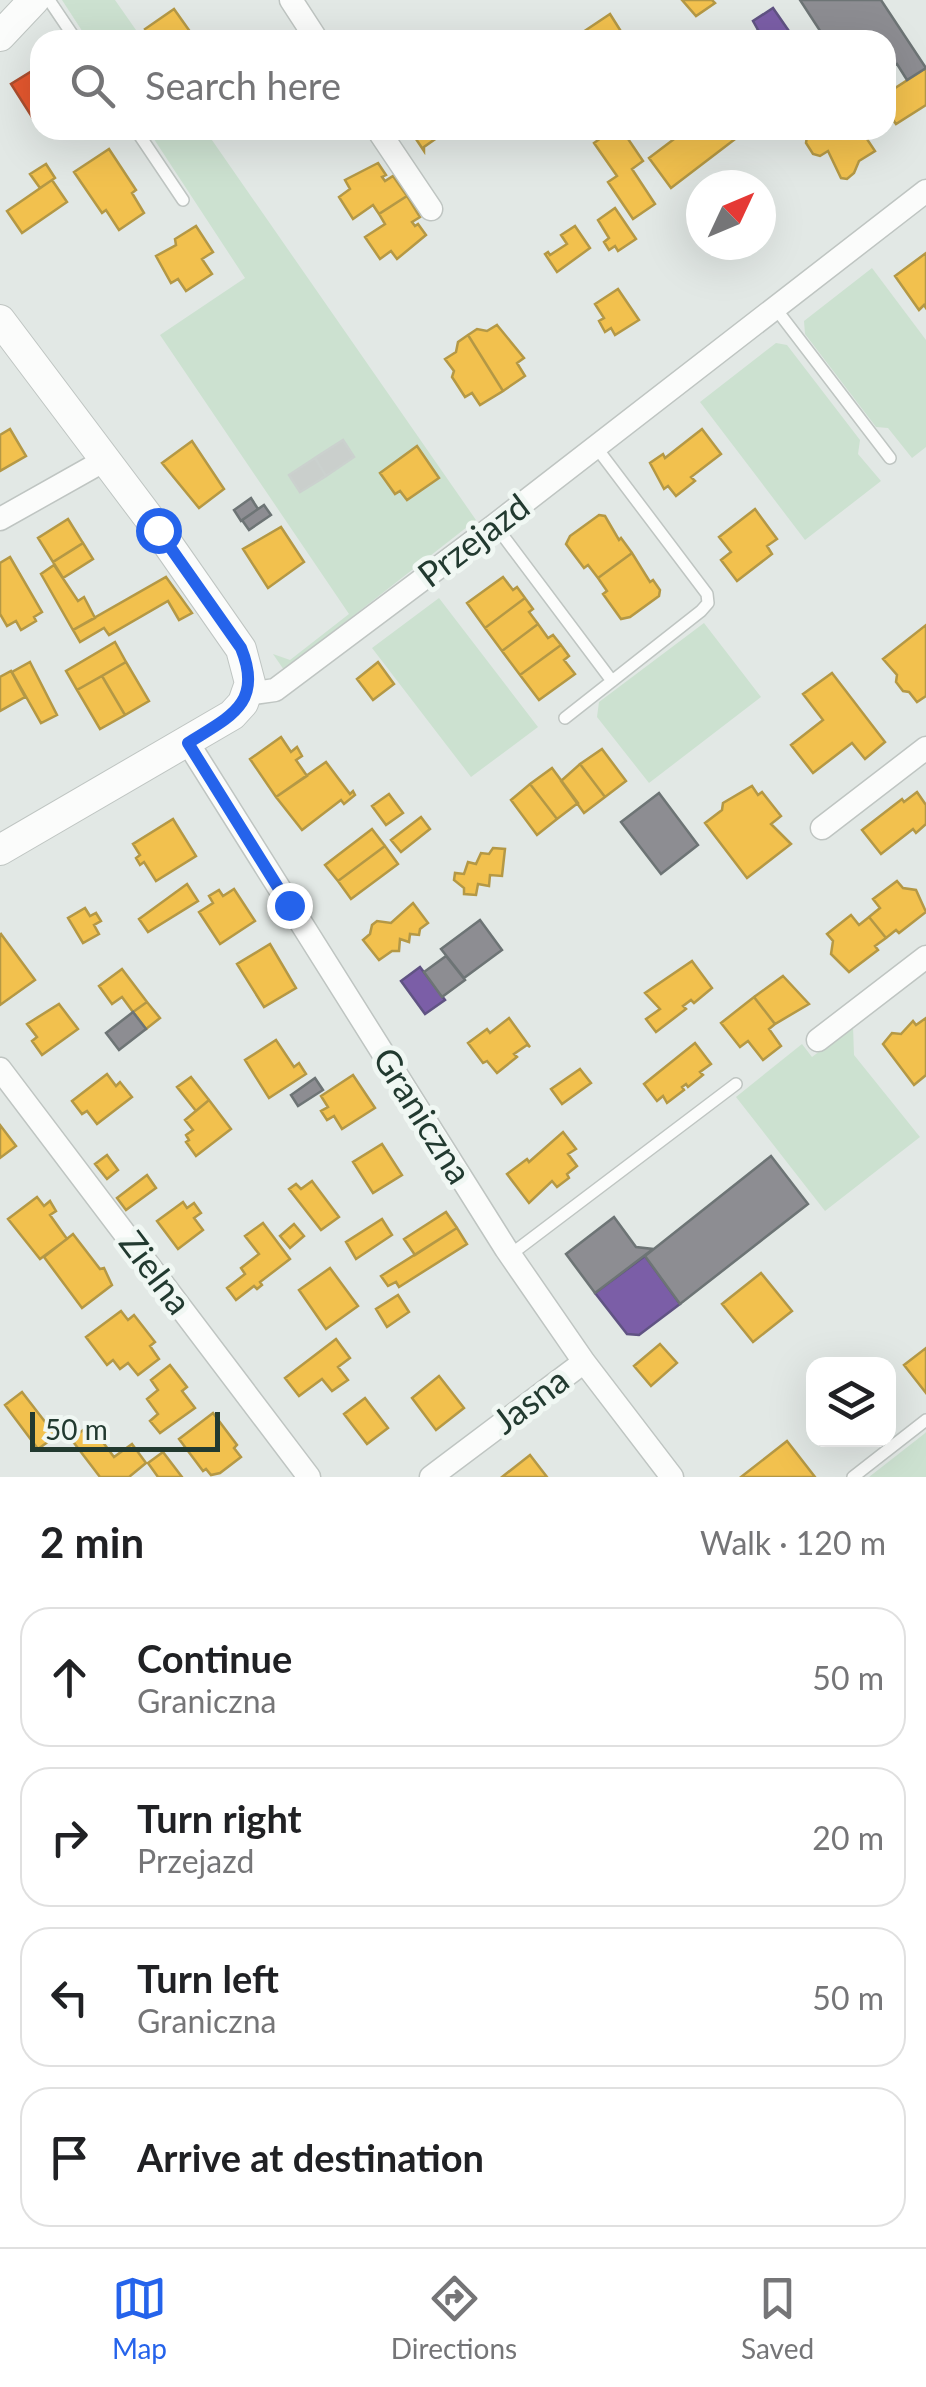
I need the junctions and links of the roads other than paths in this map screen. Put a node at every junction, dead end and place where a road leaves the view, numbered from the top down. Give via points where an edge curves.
1 (34, 0) edge
2 (49, 0) edge
3 (290, 0) edge
4 (69, 30) edge
5 (311, 30) edge
6 (0, 36) edge
7 (143, 140) edge
8 (385, 140) edge
9 (926, 191) edge
10 (183, 200) dead end
11 (431, 209) dead end
12 (776, 309) junction
13 (0, 320) edge
14 (596, 447) junction
15 (890, 458) dead end
16 (105, 460) junction
17 (0, 518) edge
18 (495, 524) junction
19 (612, 681) junction
20 (248, 694) junction
21 (565, 718) dead end
22 (188, 743) junction
23 (926, 748) edge
24 (822, 828) dead end
25 (0, 850) edge
26 (926, 957) edge
27 (818, 1040) dead end
28 (0, 1068) edge
29 (736, 1084) dead end
30 (510, 1255) junction
31 (584, 1362) junction
32 (926, 1420) edge
33 (310, 1477) edge
34 (431, 1477) edge
35 (672, 1477) edge
36 (853, 1477) edge

1 - 6 street
2 - 4 lane
3 - 5 street
7 - 10 lane
8 - 11 street
9 - 12 street, Przejazd
12 - 14 street, Przejazd
12 - 15 lane
13 - 16 street
14 - 18 street, Przejazd
14 - 19 lane via 708,602
16 - 17 street
16 - 20 street via 241,648
18 - 19 lane
18 - 20 street, Przejazd via 275,690
19 - 21 lane
20 - 22 street, Przejazd via 232,716
22 - 25 street, Przejazd
22 - 30 street, Graniczna
23 - 24 street
26 - 27 street
28 - 33 street, Zielna
29 - 30 lane
30 - 31 street, Graniczna
31 - 34 street, Jasna
31 - 35 street, Graniczna
32 - 36 lane

